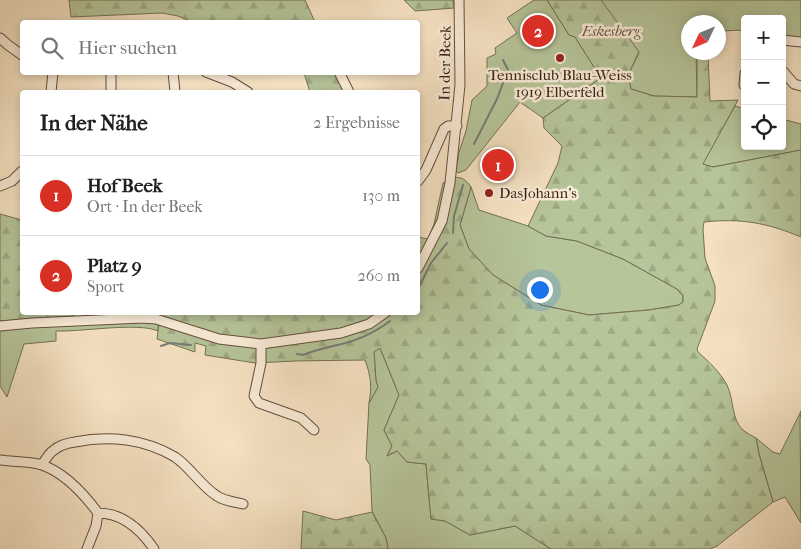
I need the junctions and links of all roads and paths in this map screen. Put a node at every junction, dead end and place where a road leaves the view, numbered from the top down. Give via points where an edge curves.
1 (458, 0) edge
2 (0, 39) edge
3 (786, 40) edge
4 (801, 42) edge
5 (20, 53) edge
6 (54, 75) edge
7 (111, 75) edge
8 (173, 75) edge
9 (214, 75) edge
10 (340, 75) edge
11 (786, 75) edge
12 (232, 82) junction
13 (801, 86) edge
14 (51, 90) edge
15 (111, 90) edge
16 (175, 90) edge
17 (234, 90) edge
18 (245, 90) edge
19 (348, 90) edge
20 (456, 126) junction
21 (20, 172) edge
22 (420, 178) edge
23 (0, 186) edge
24 (421, 253) edge
25 (382, 315) edge
26 (0, 326) edge
27 (261, 344) junction
28 (314, 430) dead end
29 (0, 460) edge
30 (42, 465) junction
31 (243, 504) dead end
32 (98, 513) junction
33 (87, 549) edge
34 (154, 549) edge

1 - 20 street, In der Beek via 460,85
2 - 5 street
3 - 4 street
6 - 14 street
7 - 15 street
8 - 16 street
9 - 12 street
10 - 19 street
11 - 13 street via 794,84
12 - 17 street
12 - 18 street
20 - 22 street via 444,129
20 - 24 street, In der Beek via 445,207 436,233
21 - 23 street via 12,181
25 - 27 street via 369,324 341,334
26 - 27 street via 142,318 156,319 218,339
27 - 28 street via 255,400 301,418
29 - 30 street
30 - 31 street via 54,449 63,444 108,438 129,440 147,444 174,457 219,498
30 - 32 street via 73,484
32 - 33 street
32 - 34 street via 124,520

